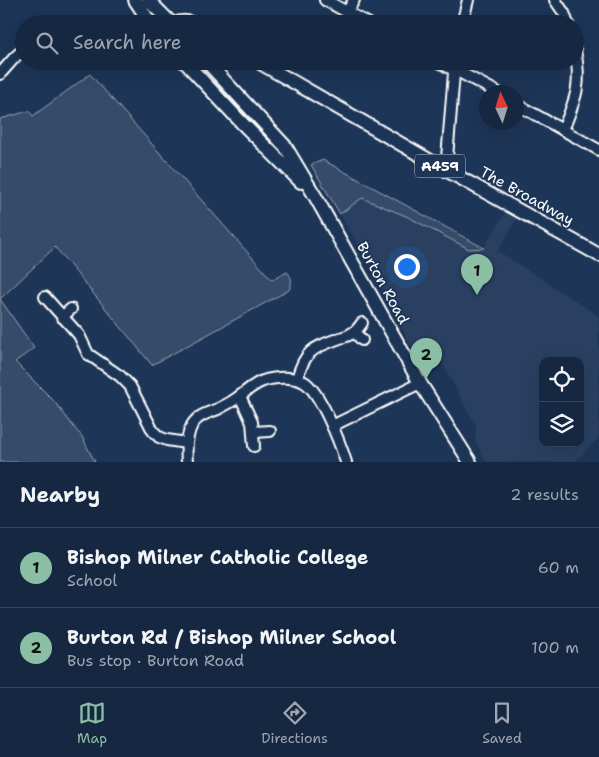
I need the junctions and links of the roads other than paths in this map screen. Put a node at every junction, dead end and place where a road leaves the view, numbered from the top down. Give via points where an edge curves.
1 (135, 0) edge
2 (148, 0) edge
3 (325, 0) edge
4 (354, 0) edge
5 (468, 0) edge
6 (555, 0) edge
7 (347, 12) junction
8 (145, 15) edge
9 (164, 15) edge
10 (352, 15) edge
11 (464, 15) edge
12 (565, 15) edge
13 (15, 57) edge
14 (192, 70) edge
15 (211, 70) edge
16 (214, 70) edge
17 (269, 70) edge
18 (272, 70) edge
19 (455, 70) edge
20 (460, 70) edge
21 (578, 70) edge
22 (0, 74) edge
23 (282, 76) junction
24 (484, 85) edge
25 (524, 108) edge
26 (230, 111) junction
27 (563, 130) junction
28 (599, 150) edge
29 (446, 170) junction
30 (315, 196) junction
31 (599, 255) edge
32 (46, 298) dead end
33 (71, 309) dead end
34 (62, 317) junction
35 (362, 323) dead end
36 (354, 332) junction
37 (362, 340) dead end
38 (297, 379) junction
39 (420, 384) junction
40 (240, 396) junction
41 (332, 426) junction
42 (270, 431) dead end
43 (254, 432) junction
44 (186, 444) junction
45 (254, 446) dead end
46 (187, 462) edge
47 (346, 462) edge
48 (470, 462) edge

1 - 8 main road
2 - 9 main road
3 - 7 street
4 - 7 street
5 - 11 street
6 - 12 street
7 - 10 street
13 - 22 street
14 - 26 main road, Burton Road
15 - 26 main road via 236,102
16 - 30 main road, Burton Road via 285,146
17 - 23 main road, The Broadway / A459
18 - 23 main road, The Broadway / A459
19 - 29 street
20 - 24 street
21 - 27 street via 575,102
23 - 29 main road, The Broadway / A459
25 - 27 street
26 - 30 main road, Burton Road
27 - 28 street
29 - 31 main road, The Broadway / A459
30 - 39 main road, Burton Road
32 - 34 street
33 - 34 street
34 - 44 street via 82,339 88,354 130,386 153,431 159,437
35 - 36 street
36 - 37 street
36 - 38 street via 312,350 301,365
38 - 40 street via 261,381
38 - 41 street via 310,385
39 - 41 street
39 - 48 main road, Burton Road
40 - 43 street
40 - 44 street via 202,415 192,426
41 - 47 street
42 - 43 street
43 - 45 street
44 - 46 street

